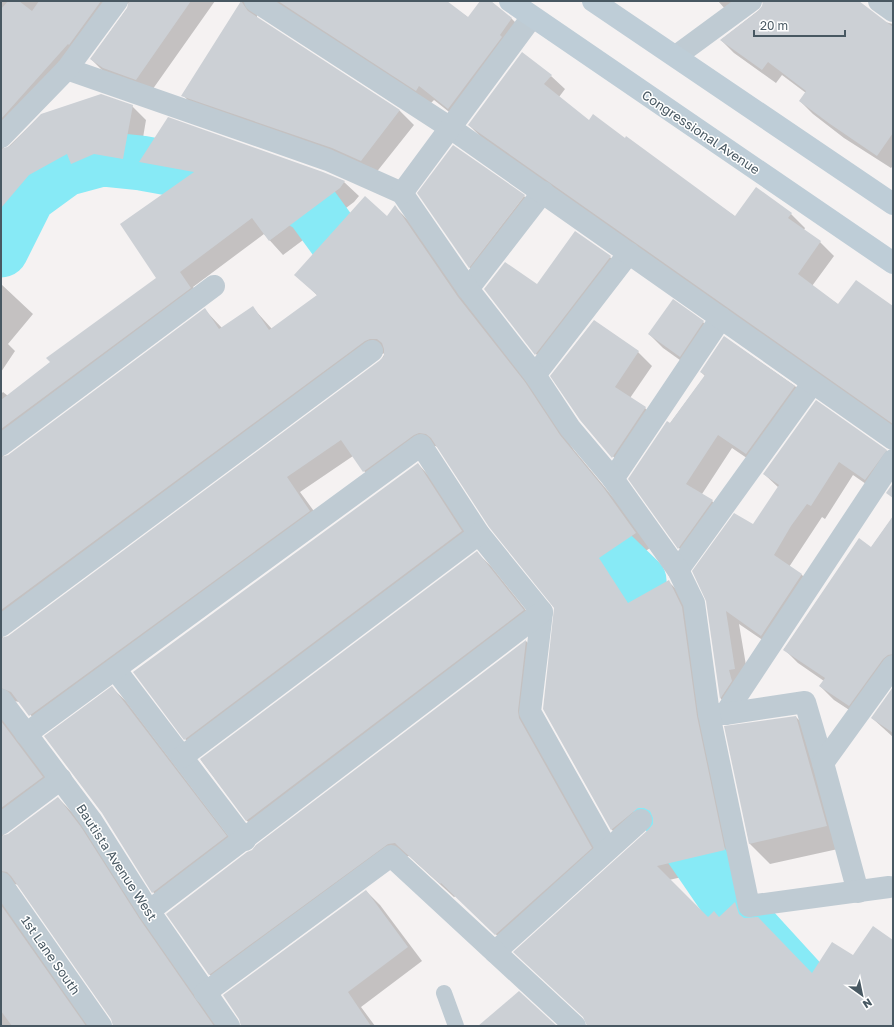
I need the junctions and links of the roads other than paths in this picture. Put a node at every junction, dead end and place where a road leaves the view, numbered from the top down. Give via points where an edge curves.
1 (117, 1) edge
2 (255, 1) edge
3 (510, 1) edge
4 (593, 1) edge
5 (751, 1) edge
6 (879, 1) edge
7 (893, 11) edge
8 (532, 17) junction
9 (676, 56) junction
10 (67, 69) junction
11 (449, 127) junction
12 (1, 137) edge
13 (543, 192) junction
14 (402, 193) junction
15 (893, 204) edge
16 (629, 253) junction
17 (893, 264) edge
18 (214, 286) dead end
19 (468, 289) junction
20 (721, 318) junction
21 (372, 351) dead end
22 (535, 376) junction
23 (812, 384) junction
24 (893, 439) edge
25 (1, 445) edge
26 (893, 460) edge
27 (613, 478) junction
28 (479, 534) junction
29 (678, 570) junction
30 (542, 612) junction
31 (1, 626) edge
32 (893, 666) edge
33 (115, 669) junction
34 (1, 700) edge
35 (717, 714) junction
36 (26, 734) junction
37 (182, 757) junction
38 (823, 763) junction
39 (61, 779) junction
40 (641, 820) dead end
41 (1, 824) edge
42 (245, 840) junction
43 (607, 849) junction
44 (1, 883) edge
45 (892, 886) edge
46 (858, 892) junction
47 (149, 911) junction
48 (495, 952) junction
49 (205, 993) junction
50 (444, 993) dead end
51 (100, 1026) edge
52 (228, 1026) edge
53 (456, 1026) edge
54 (575, 1026) edge

1 - 10 street
2 - 11 street
3 - 8 main road, Congressional Avenue
4 - 9 main road
5 - 9 street
6 - 7 street
8 - 11 street
8 - 17 main road, Congressional Avenue
9 - 15 main road
10 - 12 street
10 - 14 street via 328,160
11 - 13 street
11 - 14 street
13 - 16 street
13 - 19 street
14 - 19 street
16 - 20 street
16 - 22 street
18 - 25 street
19 - 22 street
20 - 23 street
20 - 27 street
21 - 31 street
22 - 27 street via 570,428
23 - 24 street
23 - 29 street
26 - 35 street
27 - 29 street
28 - 30 street
28 - 33 street via 421,445
28 - 37 street
29 - 35 street via 694,603
30 - 42 street
30 - 43 street via 530,712
32 - 38 street
33 - 36 street
33 - 37 street
34 - 36 street, Bautista Avenue West
35 - 38 street via 805,702
35 - 46 street via 749,906
36 - 39 street, Bautista Avenue West
37 - 42 street
38 - 46 street
39 - 41 street
39 - 47 street, Bautista Avenue West via 91,820
40 - 43 street
42 - 47 street
43 - 48 street
44 - 51 street, 1st Lane South
45 - 46 street
47 - 49 street, Bautista Avenue West
48 - 49 street via 391,856
48 - 54 street
49 - 52 street, Bautista Avenue West
50 - 53 lane

